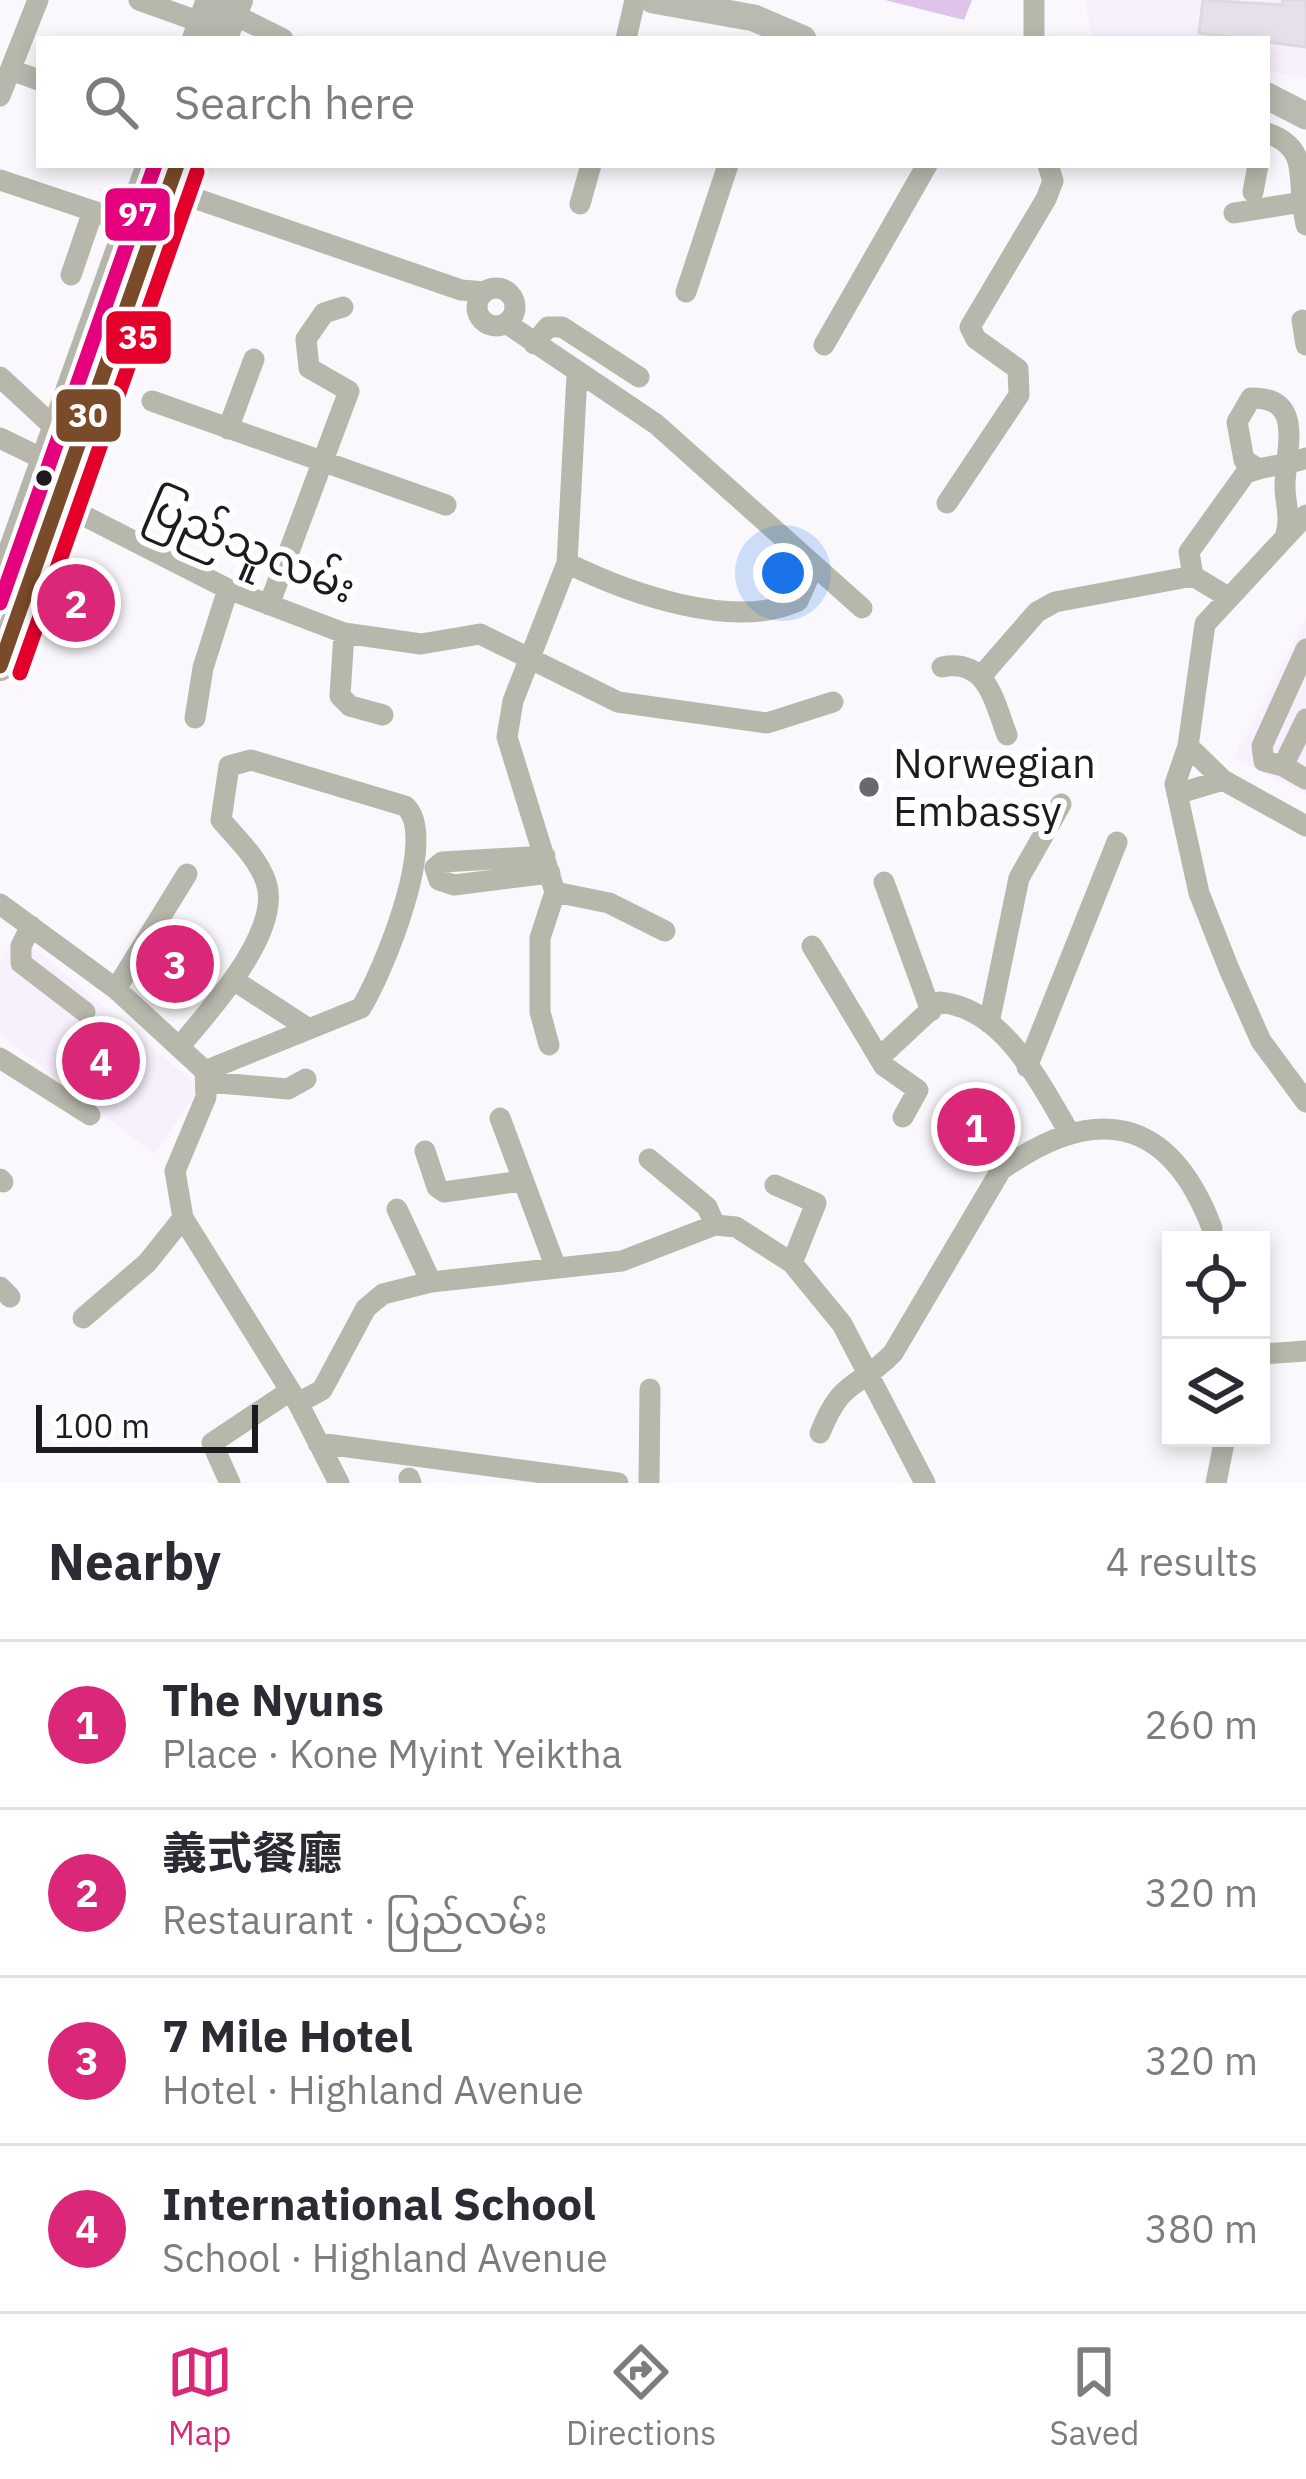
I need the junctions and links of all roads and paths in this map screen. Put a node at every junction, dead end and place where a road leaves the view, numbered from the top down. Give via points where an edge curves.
1 (38, 0) edge
2 (139, 0) edge
3 (634, 0) edge
4 (653, 0) edge
5 (1034, 0) edge
6 (214, 15) edge
7 (753, 28) edge
8 (274, 36) edge
9 (627, 36) edge
10 (789, 36) edge
11 (1034, 36) edge
12 (11, 70) junction
13 (36, 79) edge
14 (0, 96) edge
15 (1270, 98) edge
16 (1306, 116) edge
17 (1270, 135) edge
18 (590, 168) edge
19 (727, 168) edge
20 (924, 168) edge
21 (1049, 168) edge
22 (1257, 168) edge
23 (165, 173) edge
24 (0, 180) edge
25 (1253, 192) dead end
26 (580, 204) dead end
27 (93, 211) junction
28 (1234, 213) dead end
29 (1304, 213) edge
30 (129, 224) junction
31 (71, 275) dead end
32 (686, 292) dead end
33 (344, 307) dead end
34 (1302, 320) dead end
35 (535, 344) junction
36 (824, 345) dead end
37 (1306, 345) edge
38 (254, 359) dead end
39 (577, 375) junction
40 (0, 377) edge
41 (639, 377) dead end
42 (152, 401) dead end
43 (228, 429) junction
44 (66, 430) junction
45 (0, 439) edge
46 (43, 459) junction
47 (322, 463) junction
48 (1297, 463) edge
49 (1257, 468) junction
50 (55, 501) junction
51 (947, 503) dead end
52 (446, 506) dead end
53 (1306, 515) edge
54 (1286, 534) junction
55 (567, 563) junction
56 (814, 565) junction
57 (1193, 576) junction
58 (0, 587) edge
59 (228, 589) junction
60 (1228, 597) junction
61 (269, 605) junction
62 (862, 608) dead end
63 (344, 633) junction
64 (1306, 649) edge
65 (529, 655) junction
66 (0, 666) edge
67 (942, 667) dead end
68 (982, 674) junction
69 (833, 702) dead end
70 (383, 715) dead end
71 (195, 718) dead end
72 (1305, 722) edge
73 (1007, 735) dead end
74 (1189, 746) junction
75 (1283, 766) junction
76 (1306, 778) edge
77 (1223, 780) junction
78 (1177, 794) junction
79 (1061, 803) dead end
80 (1306, 826) edge
81 (1117, 842) dead end
82 (550, 873) junction
83 (187, 874) dead end
84 (884, 882) dead end
85 (0, 904) edge
86 (31, 926) junction
87 (665, 931) dead end
88 (812, 946) dead end
89 (236, 981) junction
90 (116, 989) junction
91 (935, 1006) junction
92 (85, 1012) dead end
93 (989, 1023) junction
94 (309, 1030) junction
95 (549, 1045) dead end
96 (180, 1046) junction
97 (880, 1057) junction
98 (0, 1058) edge
99 (1028, 1067) junction
100 (207, 1077) junction
101 (305, 1079) dead end
102 (1306, 1102) edge
103 (90, 1115) dead end
104 (903, 1117) dead end
105 (500, 1118) dead end
106 (1069, 1132) junction
107 (425, 1151) dead end
108 (650, 1159) dead end
109 (521, 1181) junction
110 (775, 1185) dead end
111 (397, 1209) dead end
112 (183, 1218) junction
113 (715, 1225) junction
114 (1212, 1228) dead end
115 (792, 1263) junction
116 (556, 1268) junction
117 (431, 1282) junction
118 (83, 1318) dead end
119 (1306, 1351) edge
120 (1270, 1353) edge
121 (872, 1375) junction
122 (650, 1389) dead end
123 (294, 1397) junction
124 (820, 1433) dead end
125 (318, 1443) junction
126 (1223, 1447) edge
127 (230, 1483) edge
128 (339, 1483) edge
129 (618, 1483) edge
130 (649, 1483) edge
131 (925, 1483) edge
132 (1216, 1483) edge

1 - 12 street
2 - 6 street
3 - 9 street
4 - 7 main road
5 - 11 street
6 - 8 street
7 - 10 main road
12 - 13 street
12 - 14 street
15 - 16 main road
17 - 29 street via 1299,154
18 - 26 street
19 - 32 street
20 - 36 street
21 - 51 street via 1046,199 970,327 1018,369 1019,395
22 - 25 street
23 - 30 highway
23 - 35 street via 461,290 485,292 478,302 483,320 506,323
23 - 44 highway
24 - 27 street
27 - 30 street
27 - 31 street
28 - 29 street
30 - 44 highway
33 - 47 street via 324,313 306,339 309,368 349,391
34 - 37 street
35 - 39 street
35 - 41 street via 548,327 562,327
38 - 43 street
39 - 55 street
39 - 56 street via 656,424
40 - 44 street
42 - 43 street
43 - 47 street
44 - 46 highway
44 - 50 highway
45 - 46 street
46 - 58 highway
47 - 52 street
47 - 61 street
48 - 49 street
48 - 49 street via 1292,420 1281,405 1251,398 1237,422 1244,460
48 - 54 street
49 - 57 street via 1189,552
50 - 59 street, ပြည်သူလမ်း
50 - 66 highway
53 - 54 street
54 - 60 street
55 - 56 street via 626,592 770,614 798,601
55 - 65 street
56 - 62 street
57 - 60 street
57 - 68 street via 1055,602
59 - 61 street, ပြည်သူလမ်း
59 - 71 street
60 - 74 street via 1205,623
61 - 63 street, ပြည်သူလမ်း
63 - 65 street, ပြည်သူလမ်း via 421,644 480,634
63 - 70 street via 340,696
64 - 75 street via 1261,755
65 - 69 street, ပြည်သူလမ်း via 618,702 767,723
65 - 82 street via 507,737
67 - 68 street via 966,665
68 - 73 street
72 - 75 street
74 - 77 street
74 - 78 street
75 - 76 street
77 - 78 street
77 - 80 street
78 - 102 street via 1198,893 1229,969 1261,1041
79 - 93 street via 1019,878
81 - 99 street
82 - 87 street
82 - 95 street via 540,938 540,1012
83 - 90 street
84 - 91 street
85 - 86 street
86 - 90 street
86 - 92 street via 20,964
88 - 97 street
89 - 94 street
89 - 94 street via 268,886 221,820 229,766 250,760 405,806 417,827 405,906 372,990 361,1008
89 - 96 street
90 - 96 street
91 - 93 street via 956,1004
91 - 97 street
93 - 99 street
94 - 100 street
96 - 100 street
97 - 104 street via 918,1090
98 - 103 street
99 - 106 street
100 - 101 street via 288,1089
100 - 112 street via 176,1172
105 - 109 street
106 - 114 street via 1105,1127 1148,1136 1171,1153
106 - 121 street via 1001,1170 939,1283
107 - 109 street via 444,1192
108 - 113 street via 706,1207
109 - 116 street
110 - 115 street via 816,1203
111 - 117 street
112 - 118 street via 147,1263
112 - 123 street
113 - 115 street via 736,1227
113 - 116 street via 622,1262
115 - 121 street
116 - 117 street
117 - 123 street via 382,1294 322,1390
119 - 120 street
121 - 124 street via 842,1390
121 - 131 street
122 - 130 street
123 - 125 street
123 - 127 street via 212,1443
125 - 128 street
125 - 129 street
126 - 132 street

